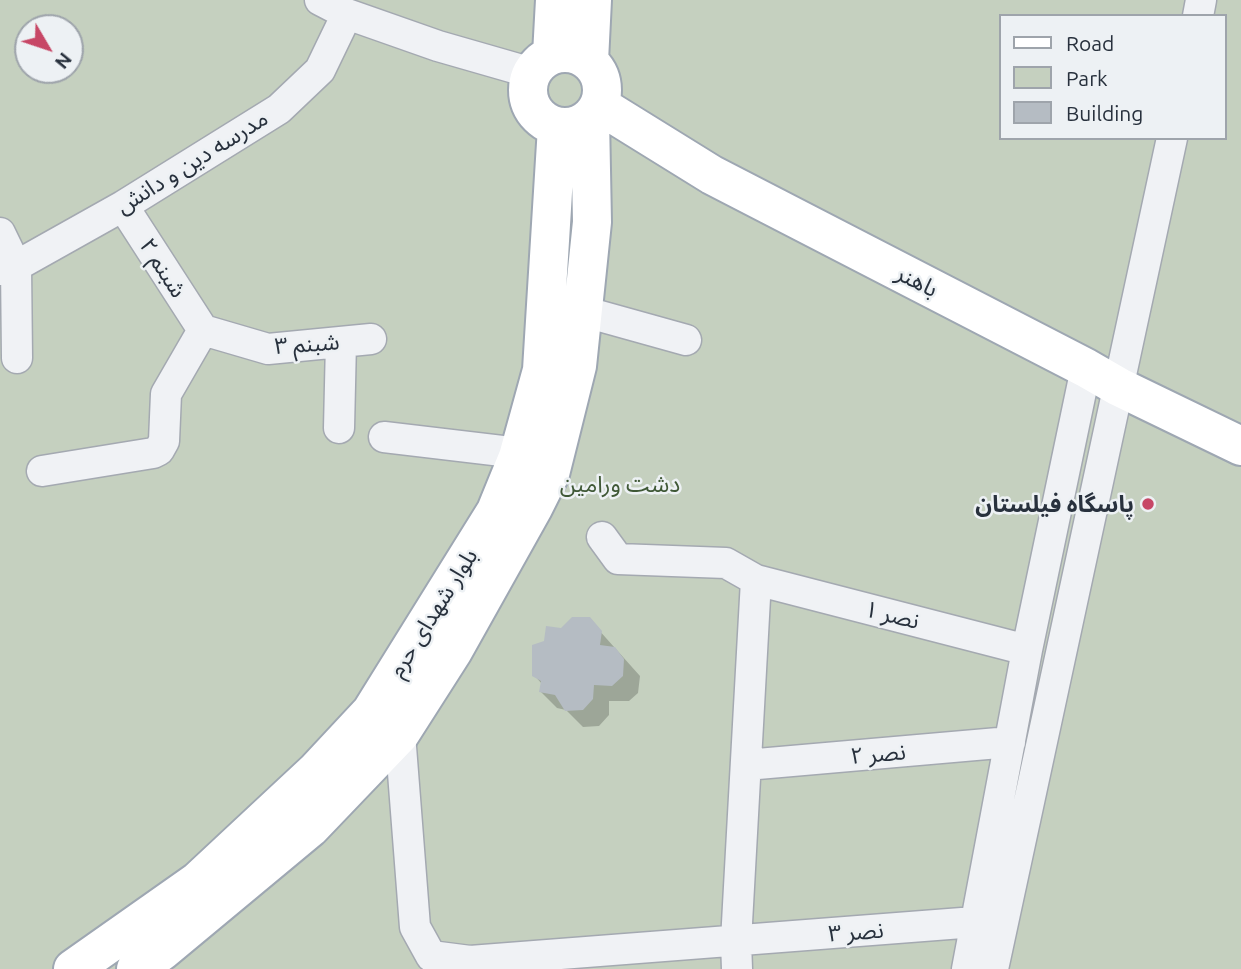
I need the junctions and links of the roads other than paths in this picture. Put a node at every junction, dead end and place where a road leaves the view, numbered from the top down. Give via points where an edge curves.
1 (320, 0) edge
2 (555, 0) edge
3 (592, 0) edge
4 (377, 12) edge
5 (347, 14) junction
6 (589, 61) junction
7 (542, 64) junction
8 (582, 117) junction
9 (1172, 140) edge
10 (123, 206) junction
11 (0, 233) edge
12 (8, 268) edge
13 (546, 302) junction
14 (583, 311) junction
15 (203, 330) junction
16 (371, 339) dead end
17 (686, 340) dead end
18 (341, 342) junction
19 (16, 358) dead end
20 (1086, 368) junction
21 (1119, 387) junction
22 (339, 428) dead end
23 (384, 437) dead end
24 (1241, 446) edge
25 (519, 453) junction
26 (42, 471) dead end
27 (602, 537) dead end
28 (756, 580) junction
29 (1027, 650) junction
30 (386, 723) junction
31 (1010, 742) junction
32 (746, 765) junction
33 (975, 922) junction
34 (736, 955) edge
35 (73, 969) edge
36 (136, 969) edge
37 (967, 969) edge
38 (993, 969) edge

1 - 5 street
2 - 7 main road
3 - 6 main road
4 - 5 street
4 - 7 street via 438,46
5 - 10 street, مدرسه دین و دانش via 320,70 279,109
6 - 7 main road via 565,52
6 - 8 main road via 597,70 602,94
7 - 8 main road via 528,86 532,106 544,121
8 - 13 main road, بلوار شهدای حرم
8 - 14 main road, بلوار شهدای حرم via 592,222
8 - 20 main road, باهنر via 712,175
9 - 21 street
10 - 12 street, مدرسه دین و دانش
10 - 15 street, شبنم ۲
11 - 12 street
12 - 19 street
13 - 14 street
13 - 25 main road, بلوار شهدای حرم via 542,370
14 - 17 street
14 - 30 main road, بلوار شهدای حرم via 577,366 550,474 453,651
15 - 18 street, شبنم ۳ via 268,349
15 - 26 street via 166,394 164,441 159,450
16 - 18 street, شبنم ۳
18 - 22 street
20 - 21 main road, باهنر
20 - 29 street
21 - 24 main road, باهنر
21 - 38 street
23 - 25 street
25 - 30 main road, بلوار شهدای حرم via 496,511
27 - 28 street, نصر ۱ via 618,559 726,563
28 - 29 street, نصر ۱
28 - 32 street
29 - 31 street
30 - 34 street, نصر ۳ via 415,927 431,956 470,961
30 - 35 main road, بلوار شهدای حرم via 316,771 198,881
30 - 36 main road, بلوار شهدای حرم via 310,828
31 - 32 street, نصر ۲
31 - 33 street
32 - 34 street
33 - 34 street, نصر ۳
33 - 37 street

